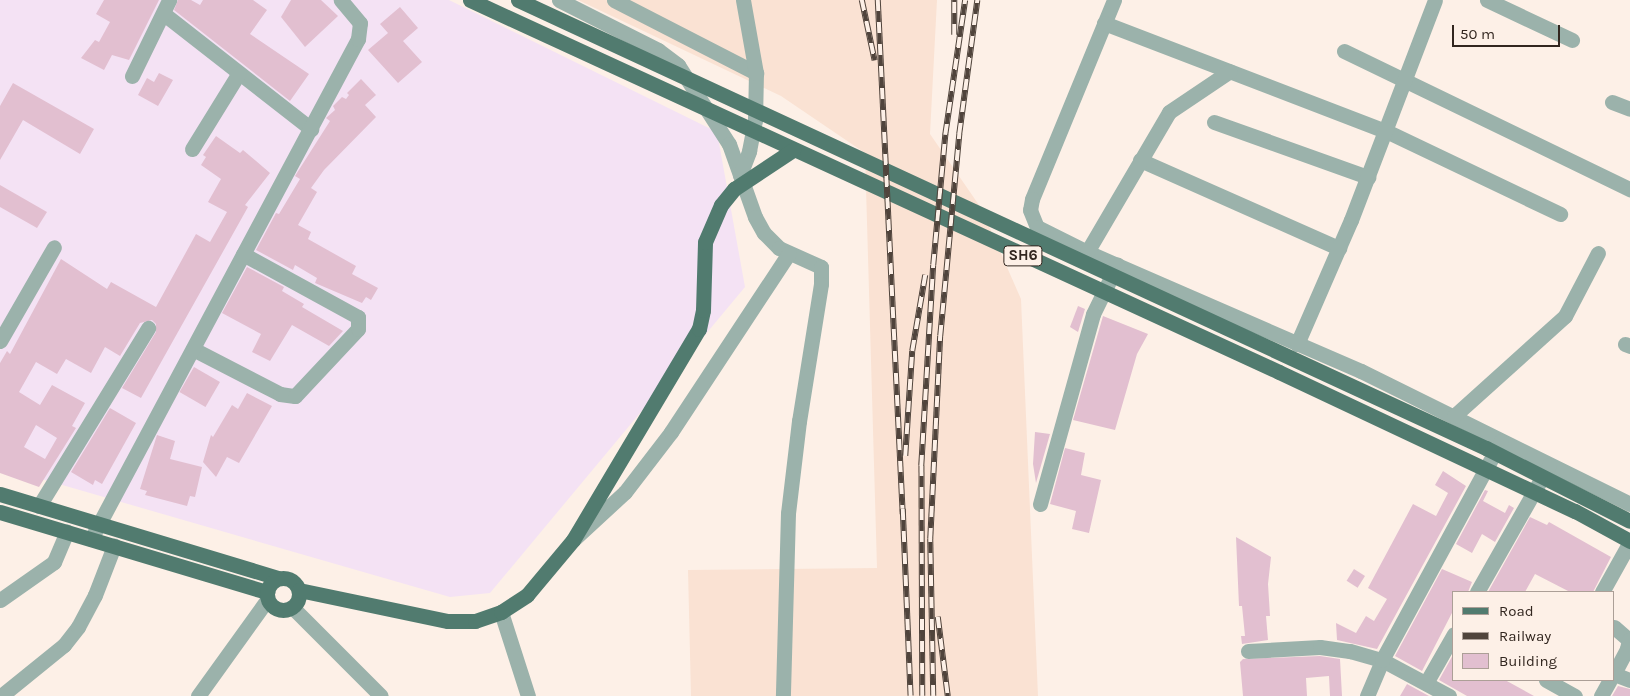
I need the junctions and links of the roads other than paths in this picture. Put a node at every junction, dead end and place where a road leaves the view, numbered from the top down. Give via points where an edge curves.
1 (169, 0) edge
2 (341, 0) edge
3 (470, 0) edge
4 (518, 0) edge
5 (559, 0) edge
6 (614, 0) edge
7 (743, 0) edge
8 (1114, 0) edge
9 (1434, 0) edge
10 (1487, 0) edge
11 (164, 14) junction
12 (1104, 22) junction
13 (1572, 40) dead end
14 (1344, 51) dead end
15 (1230, 71) junction
16 (239, 73) junction
17 (756, 73) junction
18 (132, 76) dead end
19 (1406, 81) junction
20 (1612, 102) dead end
21 (1630, 109) edge
22 (1214, 122) dead end
23 (310, 129) junction
24 (1386, 131) junction
25 (192, 149) dead end
26 (793, 150) junction
27 (1140, 160) junction
28 (740, 175) junction
29 (1368, 177) junction
30 (1630, 189) edge
31 (1560, 214) dead end
32 (54, 247) dead end
33 (1339, 248) junction
34 (1087, 252) junction
35 (789, 253) junction
36 (1598, 253) dead end
37 (243, 254) junction
38 (1117, 265) junction
39 (148, 328) dead end
40 (0, 342) edge
41 (1297, 344) junction
42 (193, 349) junction
43 (1454, 416) junction
44 (1502, 439) junction
45 (1550, 463) junction
46 (0, 494) edge
47 (1040, 504) dead end
48 (1630, 504) edge
49 (39, 506) junction
50 (0, 512) edge
51 (1630, 521) edge
52 (100, 524) junction
53 (67, 532) junction
54 (91, 539) junction
55 (573, 540) junction
56 (1630, 541) edge
57 (114, 546) junction
58 (278, 578) junction
59 (299, 590) junction
60 (1478, 591) edge
61 (1603, 591) edge
62 (267, 596) junction
63 (0, 600) edge
64 (293, 608) junction
65 (501, 612) junction
66 (1615, 628) edge
67 (1452, 638) edge
68 (1248, 651) dead end
69 (1382, 660) junction
70 (1615, 672) edge
71 (1615, 676) edge
72 (1630, 680) edge
73 (1548, 681) edge
74 (1610, 681) edge
75 (1426, 683) junction
76 (377, 695) edge
77 (1, 696) edge
78 (198, 696) edge
79 (528, 696) edge
80 (783, 696) edge
81 (1367, 696) edge
82 (1449, 696) edge
83 (1576, 696) edge
84 (1601, 696) edge

1 - 11 street
2 - 23 street via 356,14 361,32
3 - 26 main road, SH6
4 - 51 main road, SH6 via 1486,448
5 - 28 street via 658,50 678,65 729,144
6 - 17 street
7 - 17 street
8 - 12 street
9 - 19 street
10 - 13 street
11 - 16 street
11 - 18 street
12 - 15 street
12 - 34 street via 1030,210 1037,227
14 - 19 street
15 - 24 street
15 - 27 street via 1169,112
16 - 23 street
16 - 25 street
17 - 28 street via 755,120 750,151
19 - 24 street
19 - 30 street
20 - 21 street
22 - 29 street
23 - 37 street
24 - 29 street
24 - 31 street
26 - 55 main road via 734,189 721,205 705,242 703,310 699,329
26 - 56 main road, SH6 via 1575,511
27 - 33 street
27 - 34 street
28 - 35 street via 764,233
29 - 33 street
32 - 40 street
33 - 41 street
34 - 38 street
35 - 55 street via 671,432 625,492
35 - 80 street via 815,262 822,274 788,513
36 - 43 street via 1565,316
37 - 42 street
37 - 42 street via 358,317 358,329 295,396 280,394
38 - 41 street
38 - 47 street via 1093,314
39 - 49 street
41 - 43 street
42 - 52 street
43 - 44 street
44 - 45 street
44 - 69 street
45 - 48 street
45 - 60 street
46 - 49 main road
49 - 52 main road
50 - 53 main road
52 - 54 street
52 - 58 main road
53 - 54 main road
53 - 63 street via 54,562
54 - 57 main road
55 - 65 main road via 541,582
56 - 61 street
57 - 62 main road
57 - 77 street via 95,595 73,633 47,661
58 - 59 main road via 289,579
58 - 62 main road via 270,583
59 - 64 main road via 299,600
59 - 65 main road via 448,622 475,622
62 - 64 main road via 278,610
62 - 78 street
64 - 76 street
65 - 79 street
66 - 70 street via 1629,640 1628,649
67 - 75 street
68 - 69 street via 1320,647
69 - 75 street
69 - 81 street
71 - 72 street
73 - 83 street
74 - 84 street
75 - 82 street

